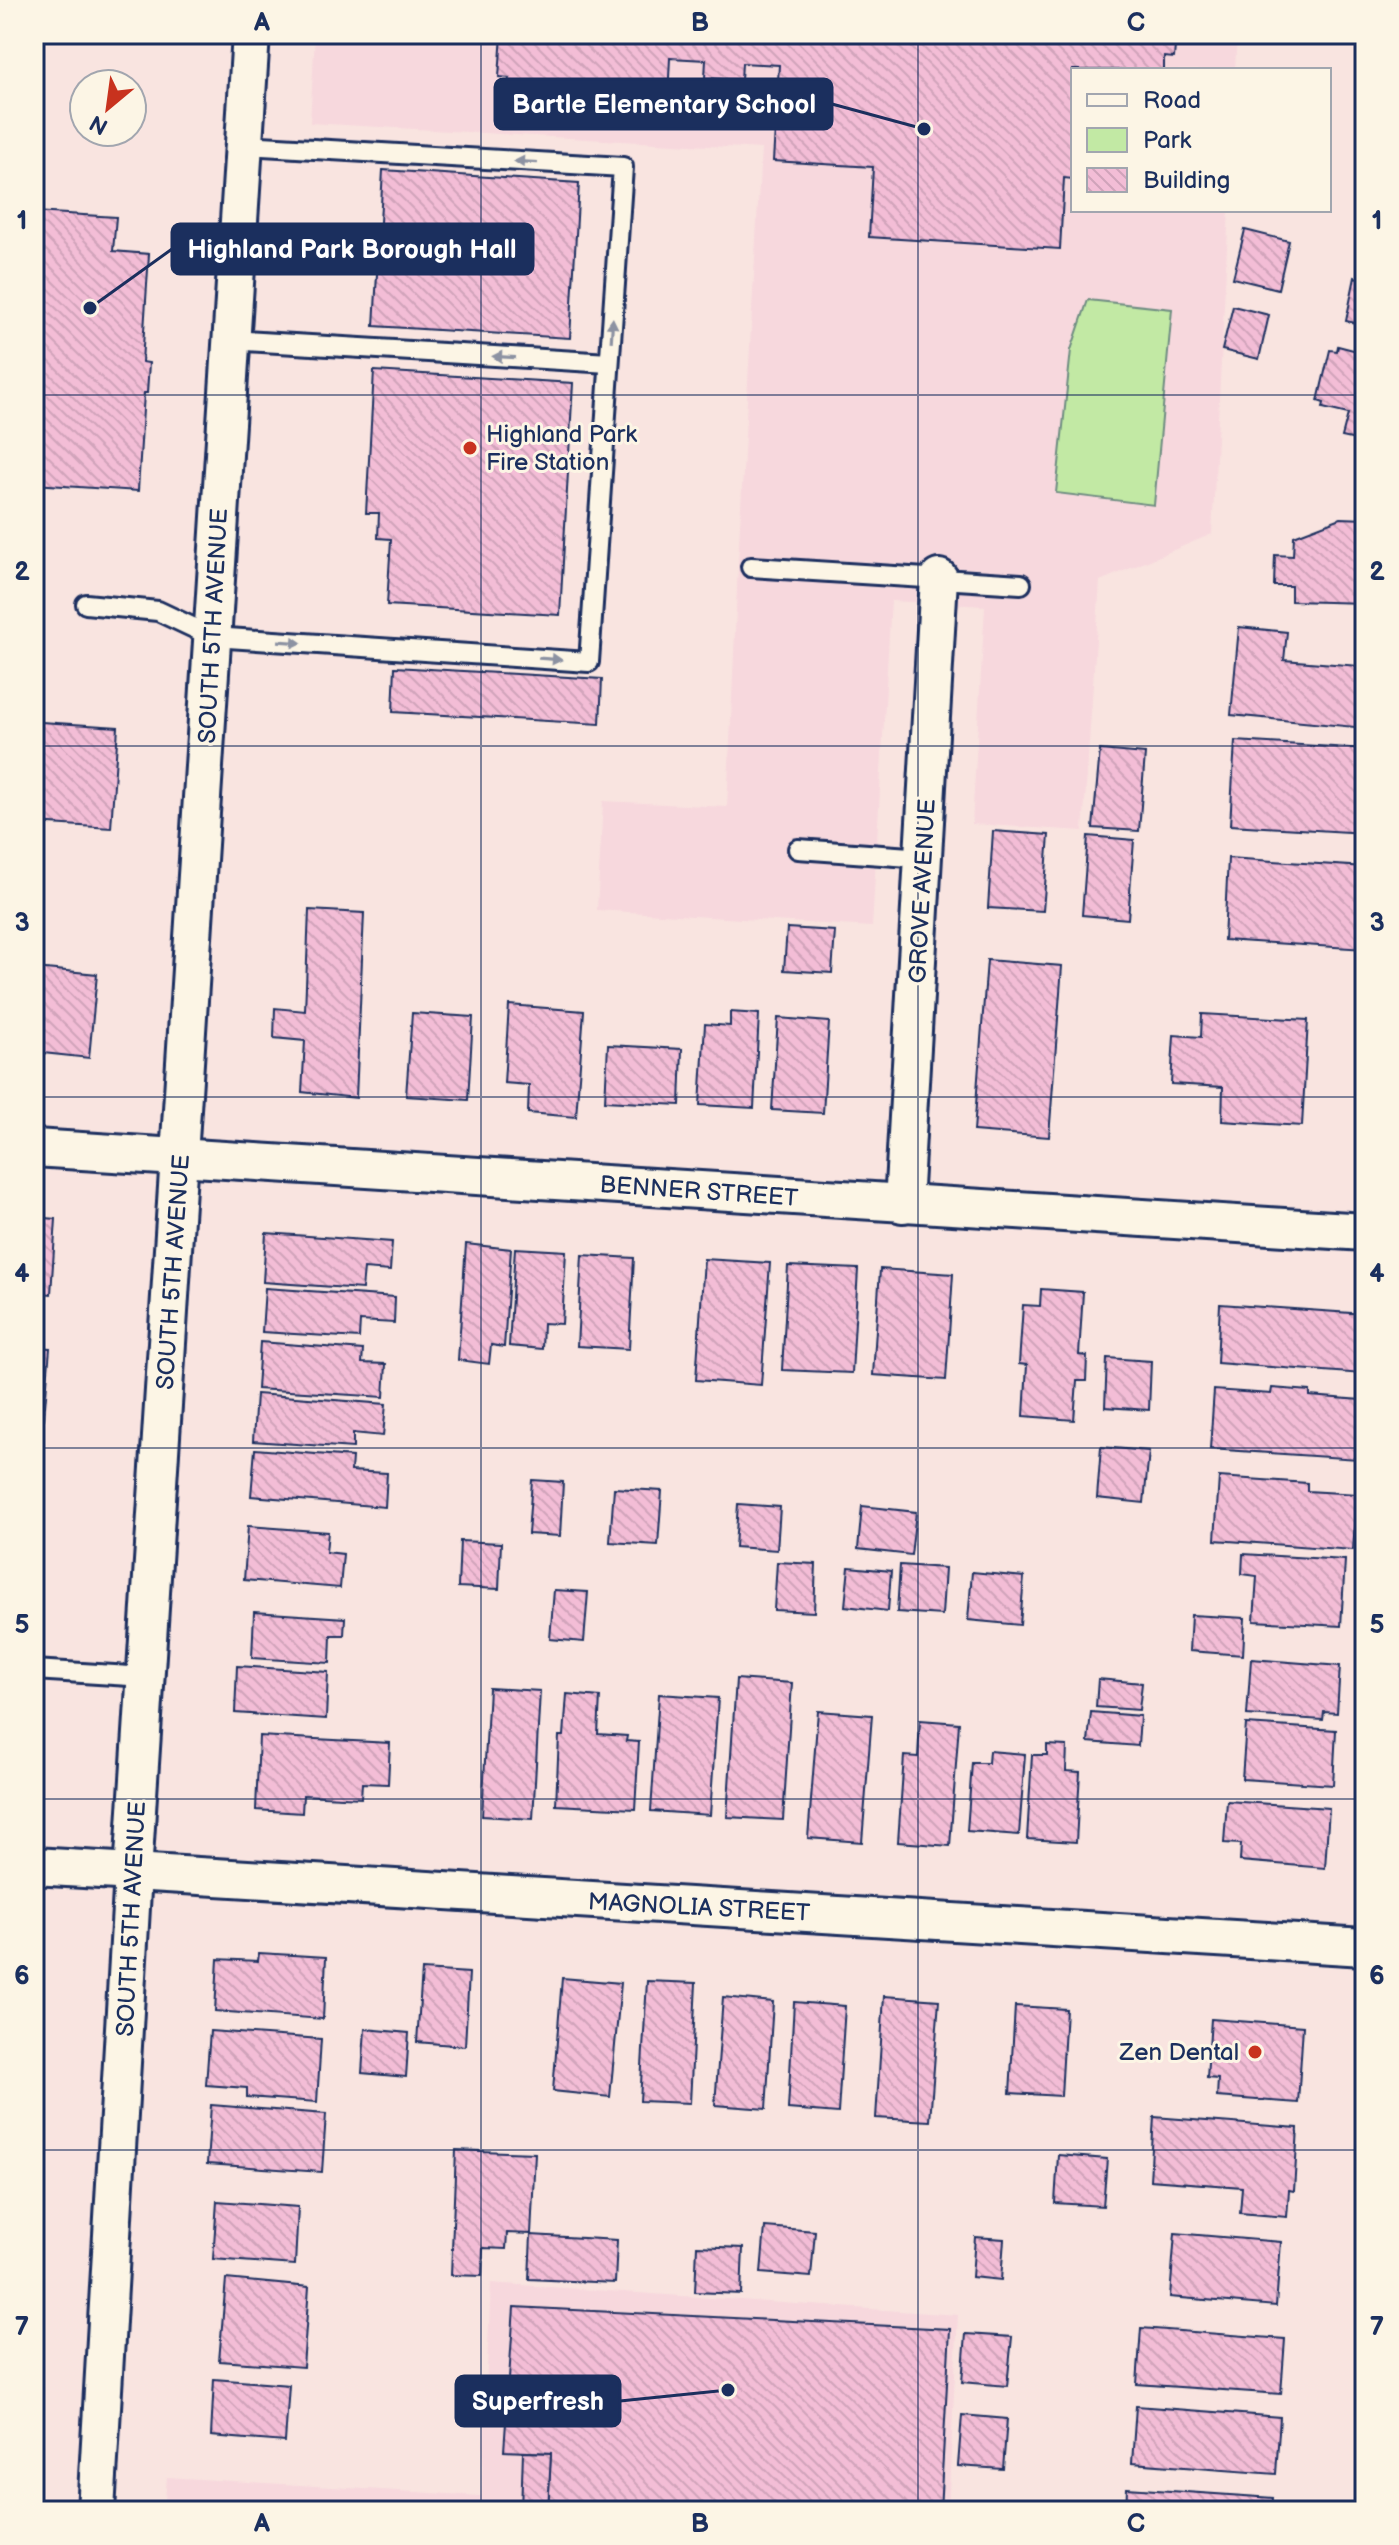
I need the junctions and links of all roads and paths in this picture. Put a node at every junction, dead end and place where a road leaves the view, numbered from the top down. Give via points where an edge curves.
1 (251, 34) edge
2 (244, 145) junction
3 (230, 340) junction
4 (609, 363) junction
5 (751, 567) dead end
6 (939, 578) junction
7 (1021, 584) dead end
8 (86, 604) dead end
9 (213, 637) junction
10 (798, 849) dead end
11 (924, 858) junction
12 (34, 1148) edge
13 (180, 1157) junction
14 (903, 1204) junction
15 (1365, 1232) edge
16 (34, 1670) edge
17 (146, 1677) junction
18 (34, 1866) edge
19 (133, 1873) junction
20 (1365, 1947) edge
21 (96, 2511) edge

1 - 2 street, SOUTH 5TH AVENUE
2 - 3 street, SOUTH 5TH AVENUE
4 -> 2 lane via 623,167
4 -> 3 lane
3 - 9 street, SOUTH 5TH AVENUE
9 -> 4 lane via 589,662
5 - 6 lane
6 - 7 lane
6 - 11 street, GROVE AVENUE
8 - 9 lane via 158,611
9 - 13 street, SOUTH 5TH AVENUE
10 - 11 lane
11 - 14 street, GROVE AVENUE
12 - 13 street, BENNER STREET
13 - 14 street, BENNER STREET
13 - 17 street, SOUTH 5TH AVENUE
14 - 15 street, BENNER STREET
16 - 17 lane
17 - 19 street, SOUTH 5TH AVENUE
18 - 19 street, MAGNOLIA STREET
19 - 20 street, MAGNOLIA STREET
19 - 21 street, SOUTH 5TH AVENUE

